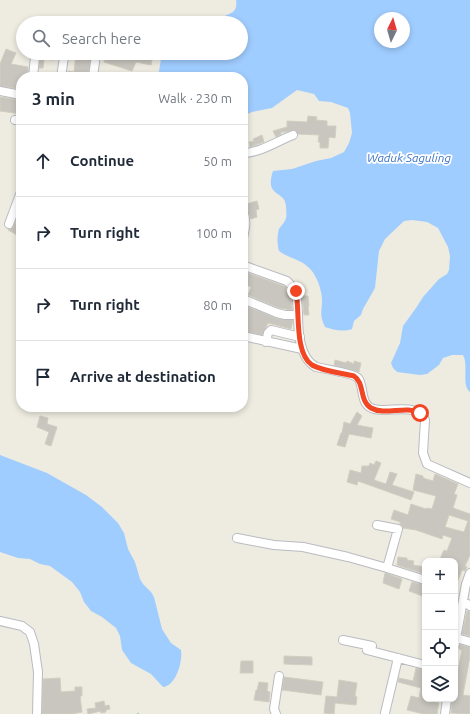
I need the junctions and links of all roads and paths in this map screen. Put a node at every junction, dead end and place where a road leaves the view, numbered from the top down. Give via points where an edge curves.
1 (35, 60) edge
2 (64, 60) edge
3 (96, 62) dead end
4 (34, 72) edge
5 (62, 72) edge
6 (94, 72) edge
7 (0, 91) edge
8 (16, 93) edge
9 (293, 135) dead end
10 (248, 153) edge
11 (16, 205) edge
12 (9, 224) dead end
13 (248, 269) edge
14 (248, 301) edge
15 (298, 315) junction
16 (248, 337) edge
17 (300, 337) junction
18 (266, 342) junction
19 (302, 349) junction
20 (470, 483) edge
21 (377, 524) dead end
22 (237, 538) dead end
23 (387, 568) junction
24 (470, 572) edge
25 (422, 579) edge
26 (463, 601) junction
27 (470, 606) edge
28 (458, 618) edge
29 (0, 621) edge
30 (343, 640) dead end
31 (458, 641) edge
32 (470, 642) edge
33 (398, 658) junction
34 (422, 664) edge
35 (279, 676) dead end
36 (447, 702) edge
37 (385, 713) edge
38 (37, 714) edge
39 (276, 714) edge
40 (445, 714) edge

1 - 4 street
2 - 5 street
3 - 6 street
7 - 8 street
9 - 10 street
11 - 12 street
13 - 15 street via 287,281 296,291
14 - 15 street via 277,313
15 - 17 street
16 - 18 street
17 - 18 street via 271,330
17 - 19 street
18 - 19 street
19 - 20 street via 311,365 357,378 369,407 380,410 411,410 424,416 425,461 430,466
21 - 23 street via 398,529
22 - 23 street via 303,547
23 - 25 street
24 - 26 street
26 - 27 street
26 - 28 street
29 - 38 street via 22,626 30,632 38,672
30 - 33 street
31 - 32 street
33 - 34 street
33 - 37 street
35 - 39 street via 274,709
36 - 40 street

